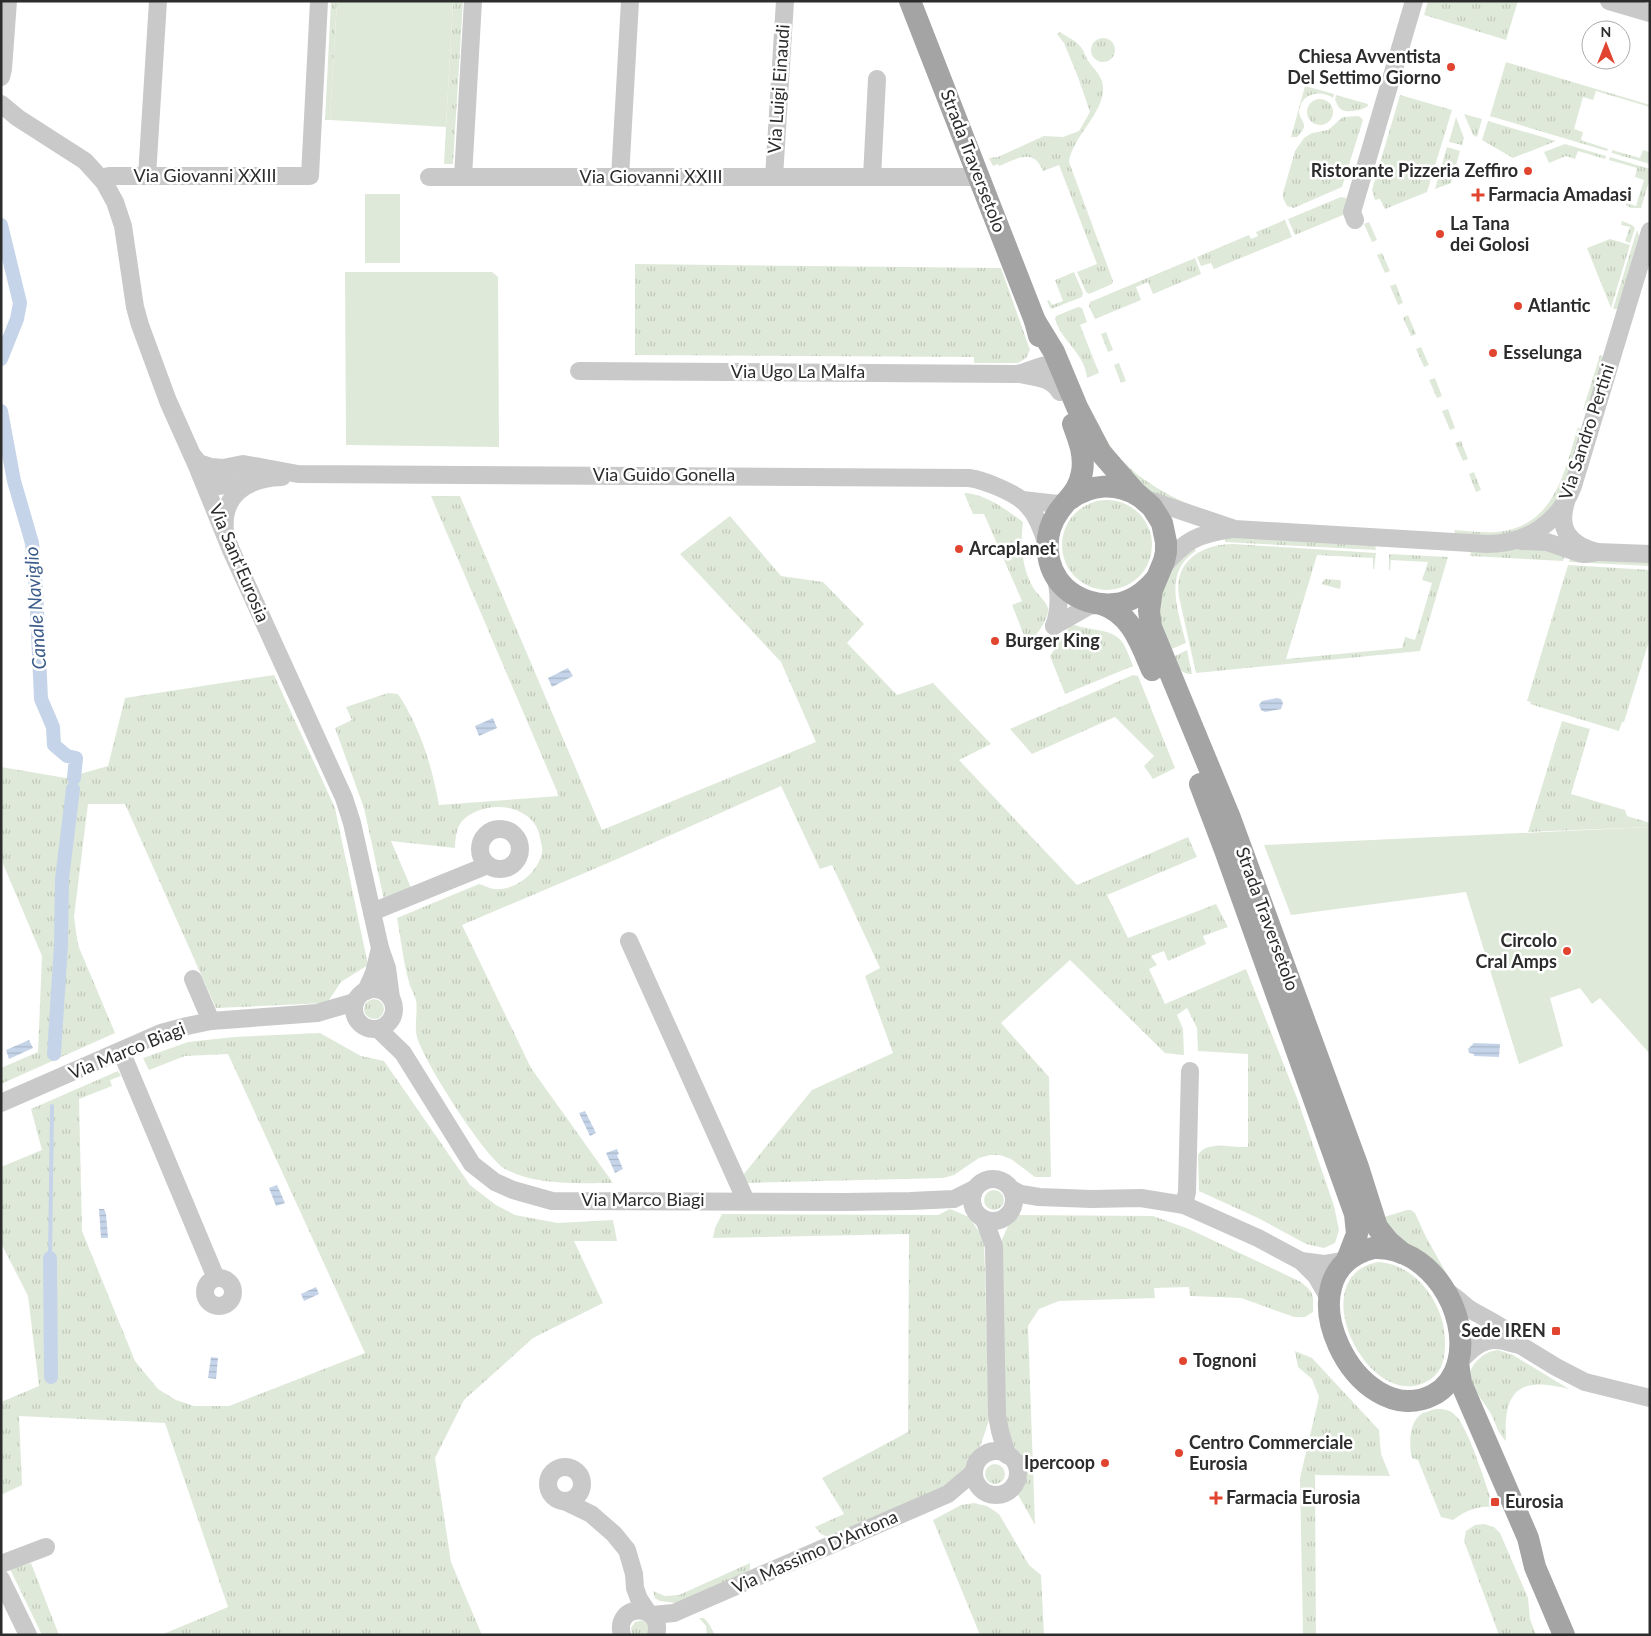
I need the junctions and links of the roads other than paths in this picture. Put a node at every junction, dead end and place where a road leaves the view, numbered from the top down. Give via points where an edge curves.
1 (8, 1) edge
2 (158, 1) edge
3 (319, 1) edge
4 (474, 1) edge
5 (630, 1) edge
6 (785, 1) edge
7 (910, 1) edge
8 (1414, 1) edge
9 (1608, 1) edge
10 (1650, 14) edge
11 (1, 77) edge
12 (877, 79) dead end
13 (1, 104) edge
14 (147, 176) junction
15 (429, 176) dead end
16 (462, 177) junction
17 (620, 177) junction
18 (774, 177) junction
19 (872, 177) junction
20 (979, 177) junction
21 (101, 178) junction
22 (1354, 220) dead end
23 (1650, 231) edge
24 (579, 371) dead end
25 (1048, 373) junction
26 (193, 456) junction
27 (221, 472) junction
28 (302, 474) junction
29 (258, 480) junction
30 (1141, 497) junction
31 (210, 498) junction
32 (1568, 498) junction
33 (1070, 499) junction
34 (1022, 500) junction
35 (1546, 525) junction
36 (1235, 529) junction
37 (1566, 531) junction
38 (228, 542) junction
39 (1511, 542) junction
40 (1552, 544) junction
41 (1047, 546) junction
42 (1597, 552) junction
43 (1650, 554) edge
44 (1054, 572) junction
45 (1158, 574) junction
46 (1100, 604) junction
47 (488, 865) dead end
48 (372, 912) junction
49 (628, 941) dead end
50 (380, 948) junction
51 (193, 980) dead end
52 (361, 997) junction
53 (391, 998) junction
54 (317, 1013) junction
55 (393, 1017) junction
56 (211, 1021) junction
57 (358, 1021) junction
58 (378, 1029) junction
59 (120, 1051) junction
60 (403, 1054) junction
61 (1190, 1070) dead end
62 (1, 1103) edge
63 (746, 1201) junction
64 (1012, 1203) junction
65 (1184, 1204) junction
66 (977, 1205) junction
67 (994, 1246) junction
68 (1402, 1253) junction
69 (1347, 1260) junction
70 (1301, 1261) junction
71 (216, 1278) dead end
72 (1444, 1289) junction
73 (1330, 1300) junction
74 (1520, 1344) junction
75 (1458, 1363) junction
76 (1425, 1398) junction
77 (1650, 1398) edge
78 (997, 1414) junction
79 (1474, 1414) junction
80 (1007, 1455) junction
81 (984, 1456) junction
82 (974, 1472) junction
83 (581, 1490) junction
84 (985, 1492) junction
85 (948, 1494) junction
86 (564, 1501) junction
87 (591, 1514) junction
88 (1528, 1538) junction
89 (46, 1547) dead end
90 (1, 1564) edge
91 (1, 1579) edge
92 (635, 1588) junction
93 (683, 1610) junction
94 (650, 1613) junction
95 (620, 1627) edge
96 (28, 1635) edge
97 (657, 1635) edge
98 (1564, 1635) edge
99 (1574, 1635) edge

1 - 11 street
2 - 14 street
3 - 14 street, Via Giovanni XXIII via 310,176
4 - 16 street
5 - 17 street
6 - 18 street, Via Luigi Einaudi
7 - 20 main road, Strada Traversetolo
8 - 22 street via 1352,212
9 - 10 street
12 - 19 street
13 - 21 street, Via Sant'Eurosia via 84,161
14 - 21 street, Via Giovanni XXIII
15 - 16 street, Via Giovanni XXIII
16 - 17 street, Via Giovanni XXIII
17 - 18 street, Via Giovanni XXIII
18 - 19 street, Via Giovanni XXIII
19 - 20 street, Via Giovanni XXIII
20 - 25 main road, Strada Traversetolo via 1038,331 1050,346
21 - 26 street, Via Sant'Eurosia via 115,202 123,226 138,319 168,401
23 - 32 street, Via Sandro Pertini
24 - 25 street, Via Ugo La Malfa
25 - 30 main road, Strada Traversetolo via 1084,421 1101,453
25 - 33 main road, Strada Traversetolo via 1077,434 1083,459 1080,481
26 - 27 street, Via Guido Gonella via 202,465
26 - 31 street, Via Sant'Eurosia
27 - 28 street, Via Guido Gonella via 243,464
27 - 29 street, Via Guido Gonella via 215,482 218,486
27 - 31 street via 210,487
28 - 29 street, Via Guido Gonella
28 - 34 street, Via Guido Gonella via 954,476 982,481
29 - 38 street, Via Guido Gonella via 243,487 230,503 225,524
30 - 33 main road, Strada Traversetolo via 1121,488 1103,486 1085,490
30 - 36 street, Via Sandro Pertini
30 - 45 main road, Strada Traversetolo via 1158,515 1165,533 1166,552
31 - 38 street, Via Sant'Eurosia
32 - 35 street, Via Sandro Pertini
32 - 37 street via 1564,514
33 - 34 street, Via Guido Gonella via 1058,504
33 - 41 main road, Strada Traversetolo via 1053,520
34 - 41 street, Via Guido Gonella via 1034,515
35 - 37 street via 1552,522
35 - 39 street, Via Sandro Pertini
35 - 40 street via 1543,537
36 - 39 street, Via Sandro Pertini via 1487,544
36 - 45 street, Via Sandro Pertini via 1206,534 1185,543
37 - 42 street via 1574,543
38 - 48 street, Via Sant'Eurosia via 344,798
39 - 40 street via 1530,540
40 - 42 street via 1579,553
41 - 44 main road, Strada Traversetolo
42 - 43 street
44 - 46 main road, Strada Traversetolo via 1070,592
44 - 46 street via 1058,589 1054,626 1089,606
45 - 46 main road, Strada Traversetolo via 1150,586 1134,598 1116,604
45 - 68 main road, Strada Traversetolo via 1149,606 1151,627 1230,818 1377,1227
46 - 69 main road, Strada Traversetolo via 1125,620 1138,637 1225,850 1355,1214 1357,1234
47 - 48 street
48 - 50 street, Via Sant'Eurosia
49 - 63 street
50 - 52 street via 374,973
50 - 53 street, Via Sant'Eurosia via 387,968
51 - 56 street
52 - 53 street via 377,989
52 - 54 street, Via Marco Biagi
52 - 57 street via 354,1012
53 - 55 street
54 - 56 street, Via Marco Biagi
54 - 57 street, Via Marco Biagi
55 - 58 street
55 - 60 street, Via Marco Biagi
56 - 59 street, Via Marco Biagi via 161,1033
57 - 58 street via 366,1028
58 - 60 street, Via Marco Biagi
59 - 62 street, Via Marco Biagi
59 - 71 street
60 - 63 street, Via Marco Biagi via 472,1164 494,1182 552,1200
61 - 65 street
63 - 66 street, Via Marco Biagi via 954,1199
64 - 65 street via 1039,1197 1141,1198
64 - 66 street via 997,1221
64 - 66 street via 1009,1185 997,1178 984,1180
64 - 67 street
65 - 70 street
66 - 67 street
67 - 78 street
68 - 69 main road, Strada Traversetolo via 1388,1248 1373,1248
68 - 72 main road, Strada Traversetolo via 1425,1267
69 - 70 street via 1324,1264
69 - 73 main road, Strada Traversetolo via 1334,1278
70 - 73 street via 1316,1276
72 - 74 street via 1517,1338
72 - 75 main road, Strada Traversetolo via 1458,1325
73 - 76 main road, Strada Traversetolo via 1336,1341 1356,1373 1376,1390 1393,1398
74 - 75 street via 1488,1341 1474,1347
74 - 77 street via 1584,1382
75 - 76 main road, Strada Traversetolo via 1445,1386
75 - 79 main road, Strada Traversetolo
76 - 79 main road, Strada Traversetolo via 1442,1400
78 - 80 street
78 - 81 street
79 - 88 main road, Strada Traversetolo
80 - 81 street via 993,1452
80 - 84 street via 1018,1471 1015,1484 999,1495
81 - 82 street
82 - 84 street via 976,1483
82 - 85 street, Via Massimo D'Antona
83 - 86 street via 574,1498
83 - 86 street via 582,1479 576,1470 559,1468 550,1476 548,1487 554,1496
83 - 87 street
84 - 85 street, Via Massimo D'Antona
85 - 93 street, Via Massimo D'Antona
86 - 87 street
87 - 92 street via 627,1550
88 - 98 main road, Strada Traversetolo via 1536,1567
88 - 99 main road, Strada Traversetolo via 1544,1564
89 - 90 street
91 - 96 street
92 - 94 street
92 - 95 street
93 - 94 street, Via Massimo D'Antona
93 - 97 street, Via Massimo D'Antona
94 - 95 street, Via Massimo D'Antona via 634,1610
94 - 97 street, Via Massimo D'Antona via 658,1626

